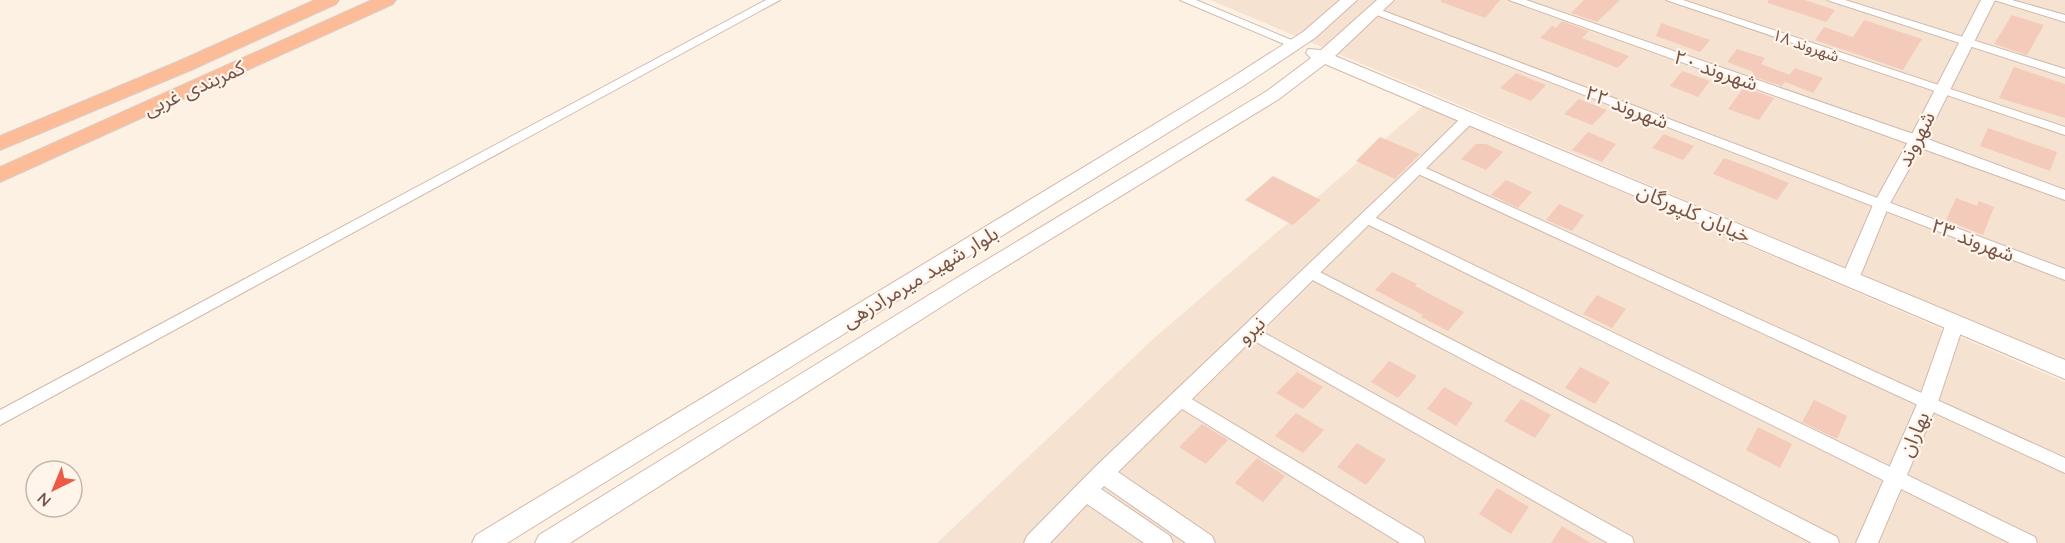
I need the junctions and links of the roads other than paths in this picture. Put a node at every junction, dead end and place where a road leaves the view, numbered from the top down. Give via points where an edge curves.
1 (330, 0) edge
2 (387, 0) edge
3 (774, 0) edge
4 (1186, 0) edge
5 (1348, 0) edge
6 (1515, 0) edge
7 (1833, 0) edge
8 (1988, 0) edge
9 (2000, 0) edge
10 (1679, 1) edge
11 (1379, 5) edge
12 (2065, 19) edge
13 (1966, 42) junction
14 (1295, 44) junction
15 (1323, 57) junction
16 (2065, 73) edge
17 (1941, 90) junction
18 (1469, 118) junction
19 (2065, 131) edge
20 (1917, 140) junction
21 (0, 144) edge
22 (1419, 169) junction
23 (0, 175) edge
24 (2065, 195) edge
25 (1881, 205) junction
26 (1368, 219) junction
27 (1310, 272) junction
28 (2065, 275) edge
29 (1850, 279) junction
30 (1955, 323) junction
31 (1250, 331) junction
32 (2065, 370) edge
33 (1180, 399) junction
34 (1928, 402) junction
35 (0, 418) edge
36 (2065, 466) edge
37 (1103, 473) junction
38 (1895, 477) junction
39 (1086, 491) junction
40 (485, 543) edge
41 (548, 543) edge
42 (1035, 543) edge
43 (1162, 543) edge
44 (1204, 543) edge
45 (1416, 543) edge
46 (1625, 543) edge
47 (1830, 543) edge
48 (1867, 543) edge
49 (2028, 543) edge

1 - 21 highway, کمربندی غربی
2 - 23 highway, کمربندی غربی
3 - 35 street
4 - 14 street
5 - 14 main road, بلوار شهید میرمرادزهی
6 - 20 street, شهروند ۲۰
7 - 13 street
8 - 13 street, شهروند
9 - 12 street
10 - 17 street, شهروند ۱۸
11 - 15 main road, بلوار شهید میرمرادزهی
11 - 25 street, شهروند ۲۲
13 - 16 street
13 - 17 street, شهروند
14 - 15 main road, خیابان کلپورگان
14 - 40 main road, بلوار شهید میرمرادزهی
15 - 18 main road, خیابان کلپورگان
15 - 41 main road, بلوار شهید میرمرادزهی via 1273,95 966,281
17 - 19 street, شهروند ۱۸
17 - 20 street, شهروند
18 - 22 street, نیرو
18 - 29 main road, خیابان کلپورگان
20 - 24 street, شهروند ۲۰
20 - 25 street, شهروند
22 - 26 street, نیرو
22 - 34 street
25 - 28 street, شهروند ۲۳
25 - 29 street, شهروند
26 - 27 street, نیرو
26 - 38 street
27 - 31 street, نیرو
27 - 47 street
29 - 30 main road, خیابان کلپورگان
30 - 32 main road, خیابان کلپورگان
30 - 34 street, بهاران
31 - 33 street, نیرو
31 - 46 street
33 - 37 street, نیرو
33 - 45 street
34 - 36 street
34 - 38 street, بهاران
37 - 39 street, نیرو
37 - 44 street
38 - 48 street, بهاران
38 - 49 street
39 - 42 street, نیرو
39 - 43 street

